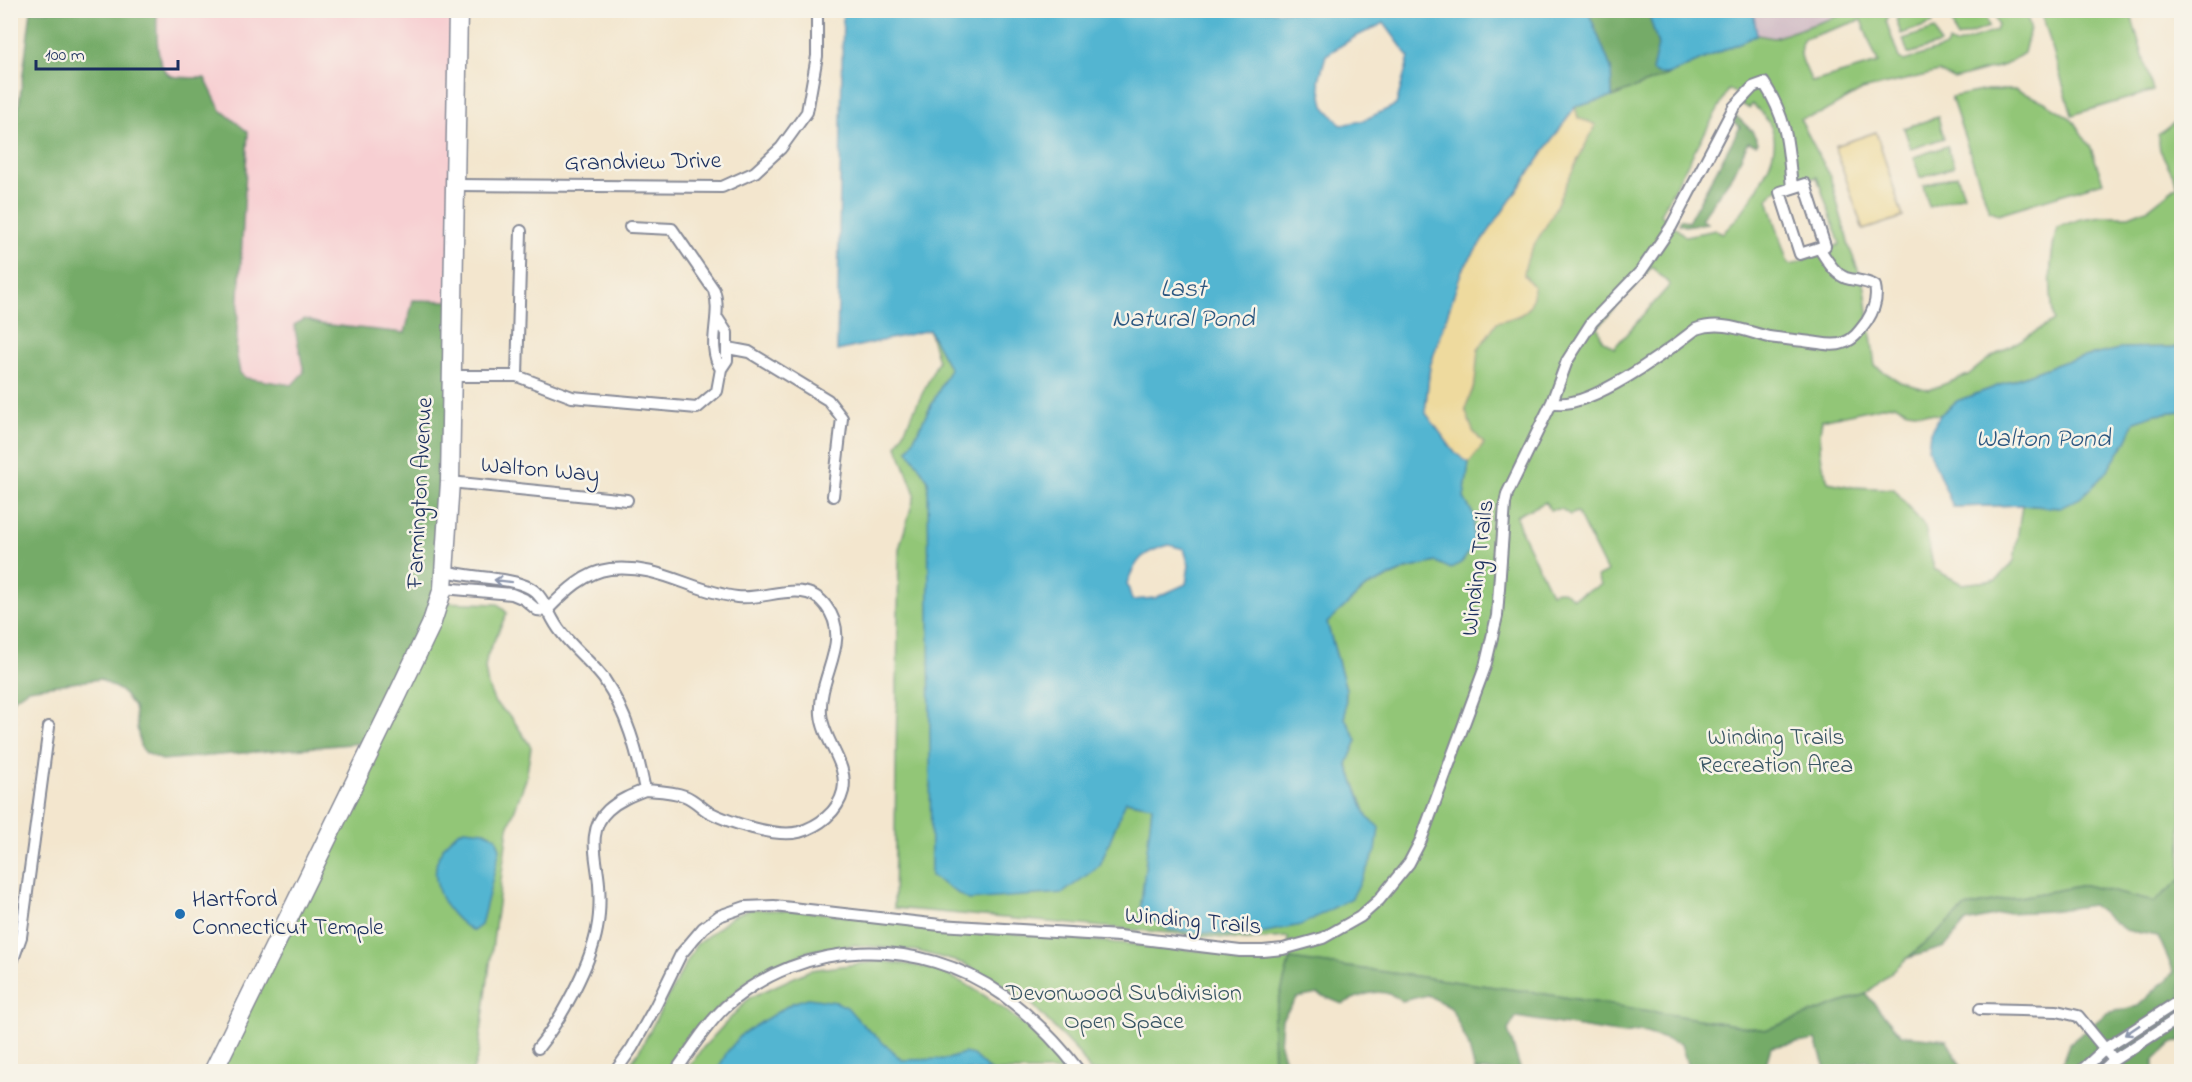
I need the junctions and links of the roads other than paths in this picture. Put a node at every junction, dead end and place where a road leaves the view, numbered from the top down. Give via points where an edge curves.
1 (458, 10) edge
2 (817, 10) edge
3 (456, 185) junction
4 (1792, 188) junction
5 (630, 227) dead end
6 (521, 231) dead end
7 (1819, 248) junction
8 (718, 319) junction
9 (728, 348) junction
10 (721, 369) junction
11 (452, 376) junction
12 (517, 376) junction
13 (1552, 402) junction
14 (450, 482) junction
15 (833, 496) dead end
16 (627, 500) dead end
17 (444, 580) junction
18 (546, 611) junction
19 (49, 727) dead end
20 (645, 790) junction
21 (10, 968) edge
22 (2181, 999) edge
23 (1980, 1009) dead end
24 (2181, 1016) edge
25 (538, 1048) dead end
26 (2106, 1048) junction
27 (2114, 1060) junction
28 (213, 1071) edge
29 (615, 1071) edge
30 (675, 1071) edge
31 (1080, 1071) edge
32 (2080, 1071) edge
33 (2102, 1071) edge

1 - 3 main road, Farmington Avenue
2 - 3 street, Grandview Drive via 817,56 807,112 781,148 755,172 722,187
3 - 11 main road, Farmington Avenue
4 - 7 street via 1805,184 1825,246
4 - 7 street, Winding Trails via 1780,192 1800,254
4 - 13 street, Winding Trails via 1786,130 1764,83 1753,87 1734,106 1671,227 1641,271 1592,322 1575,346
5 - 8 street via 672,229 714,290
6 - 12 street
7 - 13 street via 1844,277 1875,286 1877,300 1868,319 1850,340 1829,345 1707,325 1619,382 1563,404
8 - 9 street via 727,333
8 - 10 street via 714,345
9 - 10 street
9 - 15 street via 749,352 828,400 842,418
10 - 12 street via 717,392 697,408 572,397
11 - 12 street
11 - 14 main road, Farmington Avenue
13 - 29 street, Winding Trails via 1503,511 1499,599 1492,644 1428,825 1409,863 1360,917 1313,941 1283,950 1240,951 1119,936 940,925 774,906 745,907 719,916 681,954 650,1017
14 - 16 street, Walton Way
14 - 17 main road, Farmington Avenue
17 - 18 street via 512,594 537,610
18 -> 17 street via 543,598 514,583 460,575
17 - 28 main road, Farmington Avenue via 431,625
18 - 20 street via 604,680 618,705 631,731
18 - 20 street via 589,575 607,569 631,569 657,572 715,593 739,597 795,590 816,594 836,622 838,638 821,713 824,732 843,770 843,790 836,809 818,824 797,833 763,830 731,823 686,796
19 - 21 street via 22,930
20 - 25 street via 606,811 595,832 600,908 597,932 554,1028
22 -> 26 street
23 - 26 street via 2057,1011 2078,1016
24 - 27 street
26 - 27 street
26 - 32 street
27 - 33 street
30 - 31 street via 712,1021 762,980 793,964 849,953 913,957 980,982 1002,994 1029,1017

